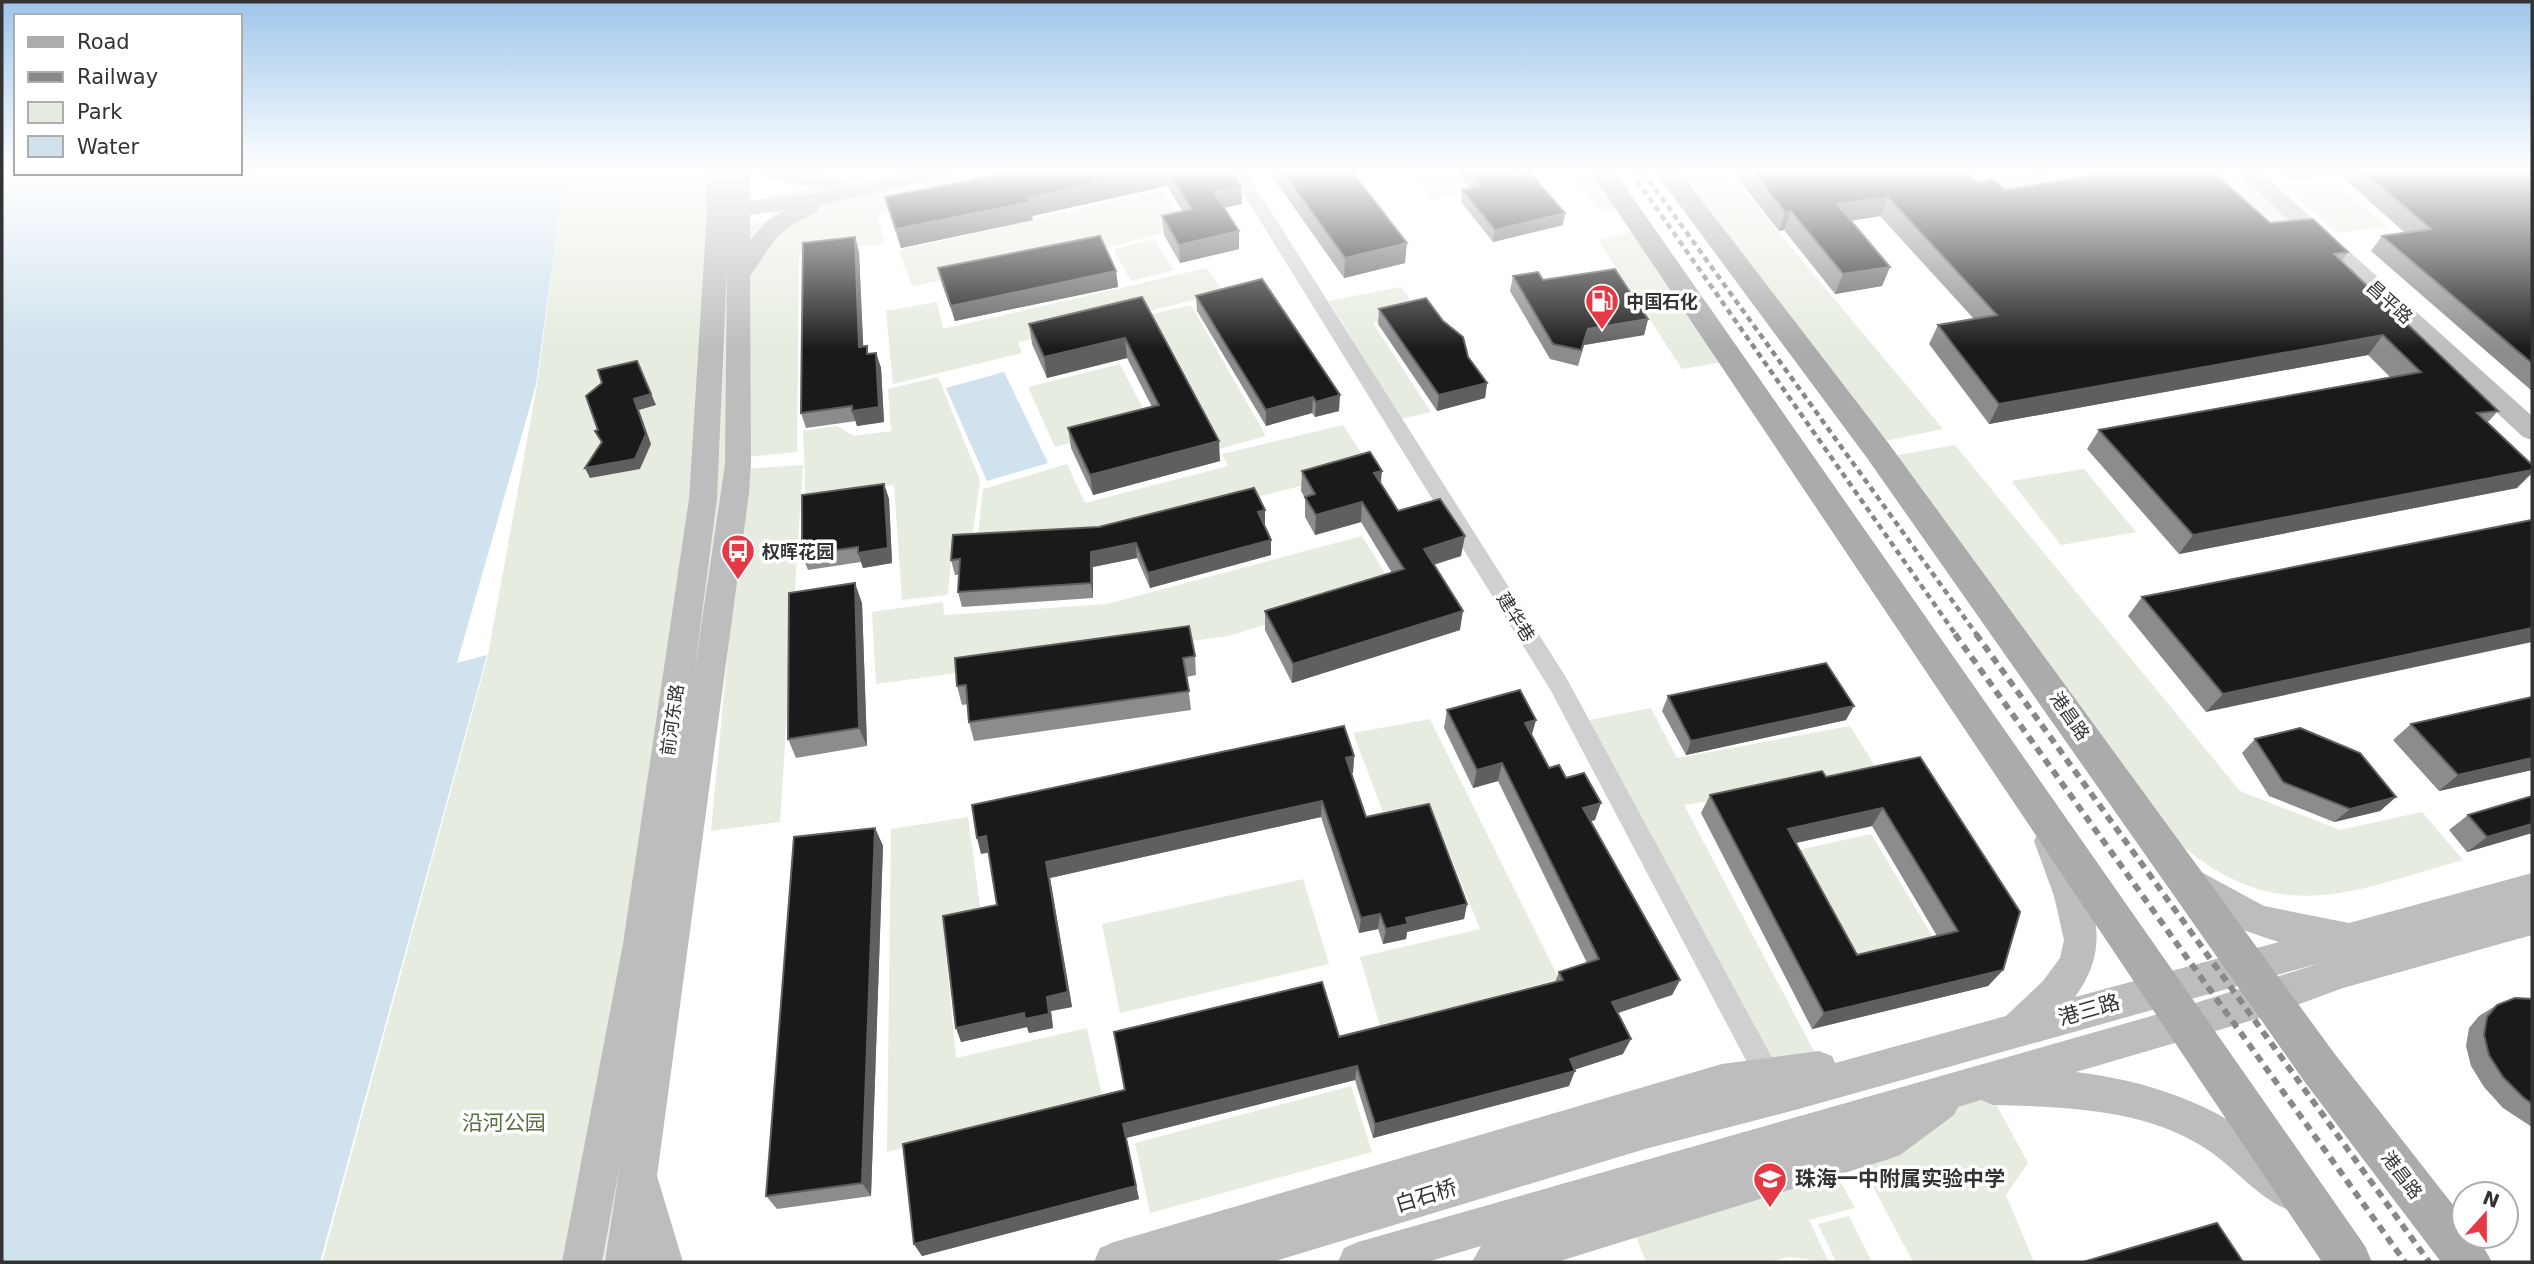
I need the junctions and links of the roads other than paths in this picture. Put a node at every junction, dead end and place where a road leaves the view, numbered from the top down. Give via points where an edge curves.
1 (726, 231) edge
2 (732, 231) edge
3 (770, 231) edge
4 (1275, 231) edge
5 (1643, 231) edge
6 (1712, 231) edge
7 (2313, 231) edge
8 (739, 275) junction
9 (2532, 431) edge
10 (2041, 814) junction
11 (2182, 873) junction
12 (2532, 888) edge
13 (2532, 919) edge
14 (2368, 934) junction
15 (2259, 983) junction
16 (2160, 989) junction
17 (2183, 1024) junction
18 (2015, 1031) junction
19 (1938, 1053) junction
20 (1768, 1076) junction
21 (1961, 1087) junction
22 (1645, 1130) joint
23 (639, 1178) junction
24 (2315, 1213) junction
25 (582, 1262) edge
26 (625, 1262) edge
27 (663, 1262) edge
28 (1114, 1262) edge
29 (1206, 1262) edge
30 (1358, 1262) edge
31 (1492, 1262) edge
32 (2349, 1262) edge
33 (2469, 1262) edge

1 - 25 main road, 前河东路 via 703,499 641,944
2 - 8 main road, 前河东路
3 - 8 main road
4 - 20 street, 建华巷 via 1559,685
5 - 10 main road
6 - 11 main road, 港昌路 via 1878,451
7 - 9 main road, 昌平路
8 - 23 main road, 前河东路 via 735,494
10 - 16 main road
10 - 18 main road via 2076,906 2081,949 2050,1001
11 - 14 main road via 2229,906 2284,928 2330,935
11 - 15 main road, 港昌路
12 - 14 main road, 港三路
13 - 15 main road via 2343,971
14 - 15 main road, 港三路
15 - 16 main road, 港三路
15 - 17 main road
15 - 33 main road, 港昌路
16 - 17 main road
16 - 18 main road, 港三路
17 - 21 main road
17 - 24 main road
18 - 19 main road, 港三路
19 - 20 main road
19 - 22 main road, 港三路
20 - 28 main road via 1722,1082
21 - 24 main road via 2076,1088 2134,1098 2198,1122
21 - 30 main road
21 - 31 main road via 1886,1141
22 - 29 main road, 白石桥
23 - 26 main road, 前河东路
23 - 27 main road
24 - 32 main road

